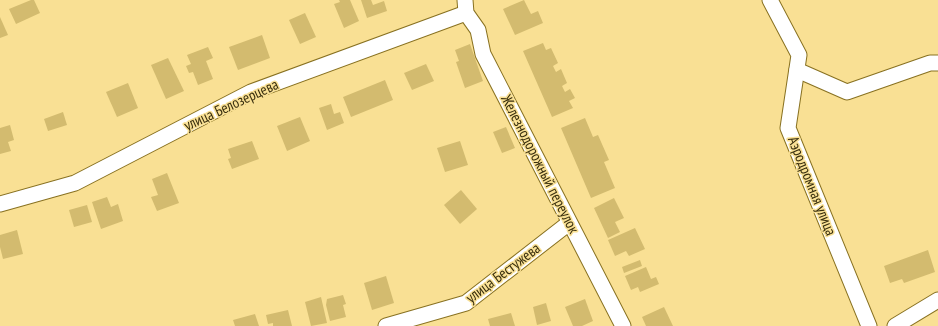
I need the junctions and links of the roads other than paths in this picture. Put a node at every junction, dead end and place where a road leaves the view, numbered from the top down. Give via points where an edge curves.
1 (770, 0) edge
2 (465, 6) edge
3 (938, 63) edge
4 (797, 70) junction
5 (0, 204) edge
6 (569, 222) junction
7 (938, 300) edge
8 (424, 321) edge
9 (386, 326) edge
10 (623, 326) edge
11 (869, 326) edge
12 (895, 326) edge

1 - 4 street, Аэродромная улица via 799,55
2 - 5 street, улица Белозерцева via 251,92 75,183
2 - 6 street, Железнодорожный переулок via 478,30 483,54
3 - 4 street via 930,63 847,92
4 - 11 street, Аэродромная улица via 788,128
6 - 8 street, улица Бестужева via 466,303
6 - 10 street, Железнодорожный переулок
7 - 12 street
8 - 9 street, улица Бестужева

